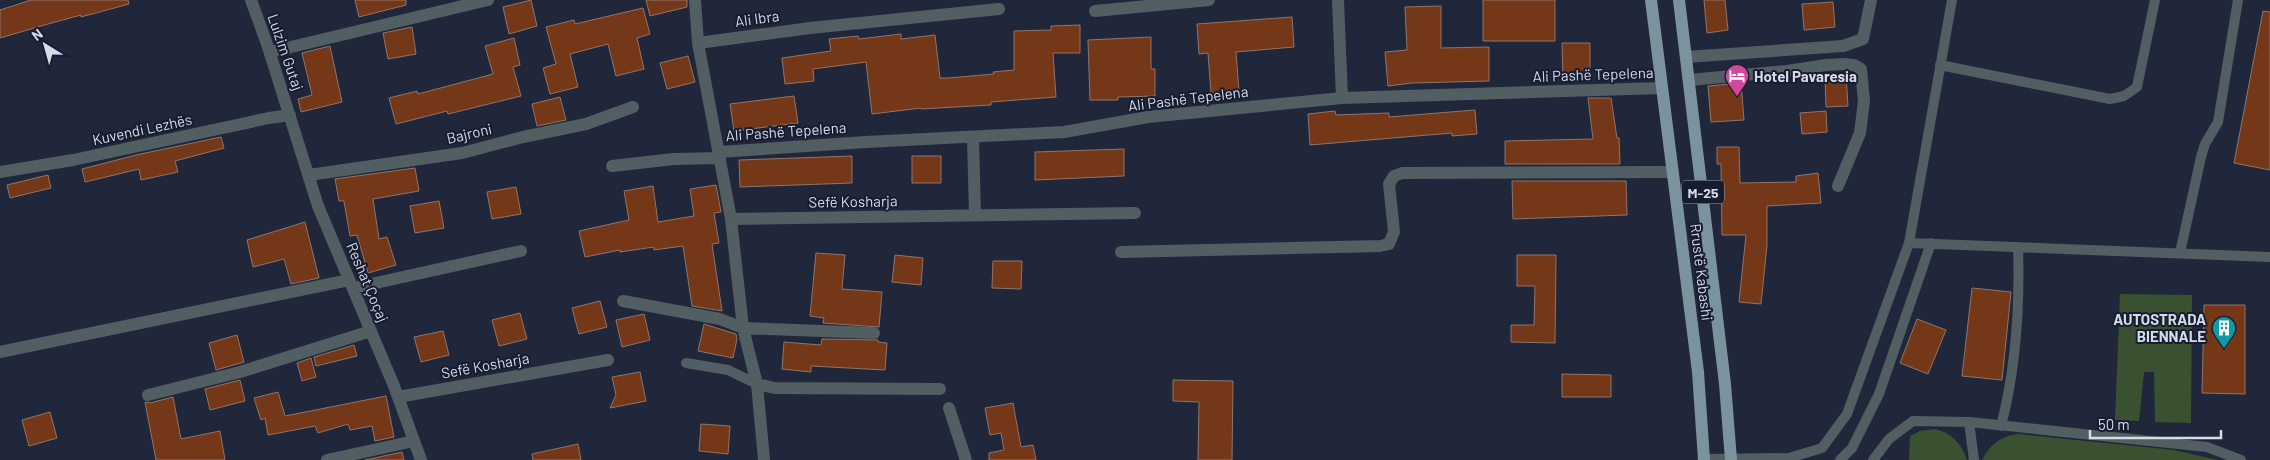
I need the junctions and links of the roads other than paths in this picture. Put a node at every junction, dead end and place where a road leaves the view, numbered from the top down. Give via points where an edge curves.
1 (251, 0) edge
2 (488, 0) edge
3 (695, 0) edge
4 (1209, 0) edge
5 (1338, 0) edge
6 (1651, 0) edge
7 (1679, 0) edge
8 (1871, 0) edge
9 (1952, 0) edge
10 (2155, 0) edge
11 (2238, 0) edge
12 (999, 9) dead end
13 (1095, 11) dead end
14 (698, 43) junction
15 (270, 52) junction
16 (1686, 57) junction
17 (1940, 65) junction
18 (1689, 80) junction
19 (1662, 88) junction
20 (1342, 98) junction
21 (633, 107) dead end
22 (290, 115) junction
23 (973, 138) junction
24 (719, 155) junction
25 (612, 166) dead end
26 (0, 172) edge
27 (1672, 172) junction
28 (309, 176) junction
29 (1838, 186) dead end
30 (1135, 213) dead end
31 (975, 215) junction
32 (731, 219) junction
33 (1908, 243) junction
34 (1931, 244) junction
35 (2018, 247) junction
36 (521, 251) dead end
37 (1121, 252) dead end
38 (2180, 253) junction
39 (2270, 257) edge
40 (351, 284) junction
41 (623, 301) dead end
42 (743, 328) junction
43 (371, 331) junction
44 (874, 333) dead end
45 (0, 352) edge
46 (608, 360) dead end
47 (686, 363) dead end
48 (756, 384) junction
49 (940, 389) dead end
50 (148, 395) dead end
51 (398, 397) junction
52 (949, 408) dead end
53 (1969, 422) junction
54 (2001, 426) junction
55 (414, 441) junction
56 (1730, 459) edge
57 (327, 460) edge
58 (421, 460) edge
59 (764, 460) edge
60 (966, 460) edge
61 (1704, 460) edge
62 (1840, 460) edge
63 (1873, 460) edge
64 (1974, 460) edge
65 (2241, 460) edge

1 - 15 street, Lulzim Gutaj
2 - 15 street
3 - 14 street
4 - 13 street
5 - 20 street
6 - 19 main road, Rrustë Kabashi / M-25
7 - 16 main road, Rrustë Kabashi / M-25
8 - 16 street via 1863,39 1843,46
9 - 17 lane
10 - 17 lane via 2137,87 2124,96 2110,99
11 - 38 lane via 2218,122 2201,157
12 - 14 street, Ali Ibra
14 - 24 street
15 - 22 street, Lulzim Gutaj
16 - 18 main road, Rrustë Kabashi / M-25
17 - 33 lane
18 - 29 street via 1826,65 1854,65 1861,69 1864,101 1860,132
18 - 56 main road, Rrustë Kabashi / M-25 via 1725,384
19 - 20 street, Ali Pashë Tepelena
19 - 27 main road, Rrustë Kabashi / M-25
20 - 23 street, Ali Pashë Tepelena via 1148,117 1064,132
21 - 28 street, Bajroni via 586,124 462,153
22 - 26 street, Kuvendi Lezhës
22 - 28 street, Reshat Çoçaj
23 - 24 street, Ali Pashë Tepelena via 866,142
23 - 31 street
24 - 25 street, Ali Pashë Tepelena
24 - 32 street
27 - 37 street via 1402,173 1394,176 1388,184 1394,232 1389,244
27 - 61 main road, Rrustë Kabashi / M-25 via 1698,372
28 - 40 street, Reshat Çoçaj
30 - 31 street, Sefë Kosharja
31 - 32 street, Sefë Kosharja
32 - 42 street
33 - 34 lane
33 - 56 lane via 1847,414 1822,448 1789,458
34 - 35 lane
34 - 62 lane via 1879,394 1852,448
35 - 38 lane
35 - 54 lane via 2020,296 2008,397
36 - 40 street
38 - 39 lane
40 - 43 street, Reshat Çoçaj
40 - 45 street
41 - 42 street via 720,319
42 - 44 street
42 - 48 street
43 - 50 street via 240,372
43 - 51 street, Reshat Çoçaj
46 - 51 street, Sefë Kosharja
47 - 48 lane via 728,370
48 - 49 street via 775,388
48 - 59 street
51 - 55 street, Reshat Çoçaj
52 - 60 street
53 - 54 lane
53 - 63 lane via 1913,421 1889,439
53 - 64 lane
54 - 65 lane via 2207,447
55 - 57 street
55 - 58 street, Reshat Çoçaj
56 - 61 lane

